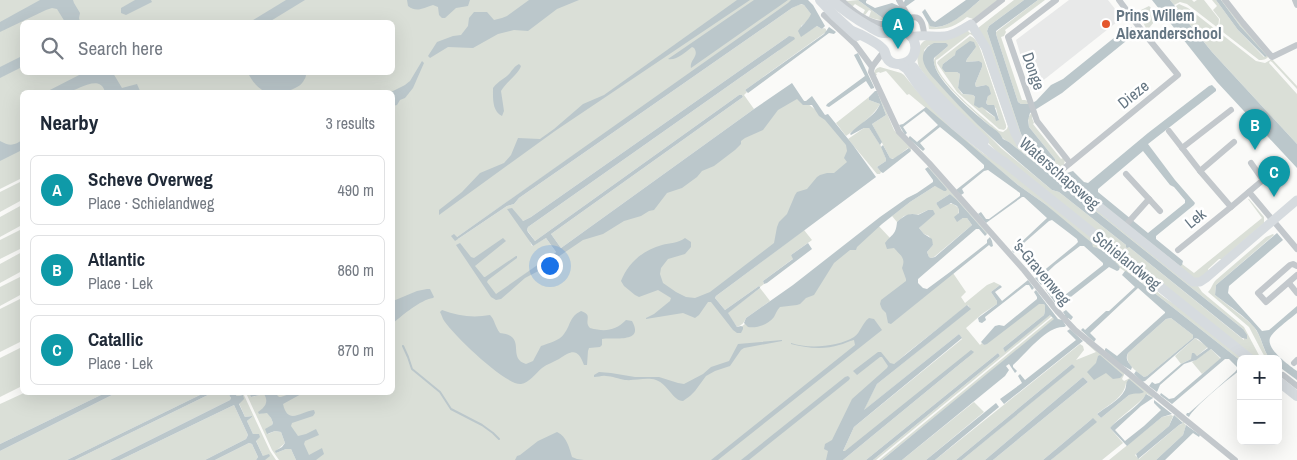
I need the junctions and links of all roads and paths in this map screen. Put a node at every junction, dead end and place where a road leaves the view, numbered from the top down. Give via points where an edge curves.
1 (820, 0) edge
2 (832, 0) edge
3 (841, 0) edge
4 (1002, 0) edge
5 (1056, 0) edge
6 (1119, 0) edge
7 (1225, 0) edge
8 (1295, 0) edge
9 (900, 1) edge
10 (1297, 5) edge
11 (824, 15) dead end
12 (908, 16) junction
13 (971, 24) junction
14 (924, 36) junction
15 (908, 37) junction
16 (1297, 45) edge
17 (895, 58) junction
18 (872, 67) junction
19 (1231, 110) dead end
20 (1169, 131) dead end
21 (1234, 142) dead end
22 (1182, 148) junction
23 (1070, 163) junction
24 (1251, 163) dead end
25 (1200, 171) junction
26 (1057, 174) junction
27 (1126, 174) dead end
28 (1249, 192) junction
29 (1149, 198) junction
30 (1297, 200) edge
31 (1231, 207) junction
32 (1160, 211) dead end
33 (1273, 221) junction
34 (1127, 223) junction
35 (1297, 249) edge
36 (1178, 250) dead end
37 (1297, 266) edge
38 (1297, 275) edge
39 (1289, 283) junction
40 (1297, 293) edge
41 (1245, 355) edge
42 (1282, 378) edge
43 (1282, 379) edge
44 (1297, 386) edge
45 (1297, 396) edge
46 (1235, 460) edge

1 - 17 main road, Schielandweg via 858,37
2 - 15 main road via 880,32 902,31
3 - 12 street via 862,17 880,24
4 - 13 street
5 - 23 street, Donge via 1008,36 1037,121
6 - 23 street, Dieze via 1178,75
7 - 16 street via 1272,56
8 - 10 street
9 - 12 street
11 - 18 street, 's-Gravenweg via 855,44
12 - 14 street via 914,15 922,21
13 - 14 street via 950,35
13 - 26 street, Waterschapsweg via 986,48 1017,139
14 - 15 street
14 - 17 street
15 - 17 main road via 914,41
15 - 17 main road via 890,36 884,41
17 - 18 street
17 - 41 main road, Schielandweg via 1004,162
18 - 46 street, 's-Gravenweg via 871,72 899,132 1074,330
19 - 22 street
20 - 22 street, Lek
21 - 25 street
22 - 25 street, Lek
23 - 26 street, Dieze
24 - 28 street, Lek via 1263,180
25 - 31 street, Lek
26 - 34 street, Waterschapsweg
27 - 29 street
28 - 31 street, Lek
28 - 33 street
29 - 32 street
29 - 34 street
30 - 33 street
31 - 36 street, Lek
33 - 34 street, Waterschapsweg via 1200,282 1190,280
33 - 35 street
37 - 39 street via 1290,265 1258,293 1266,302
38 - 39 street
39 - 40 street
42 - 44 street
43 - 45 main road

